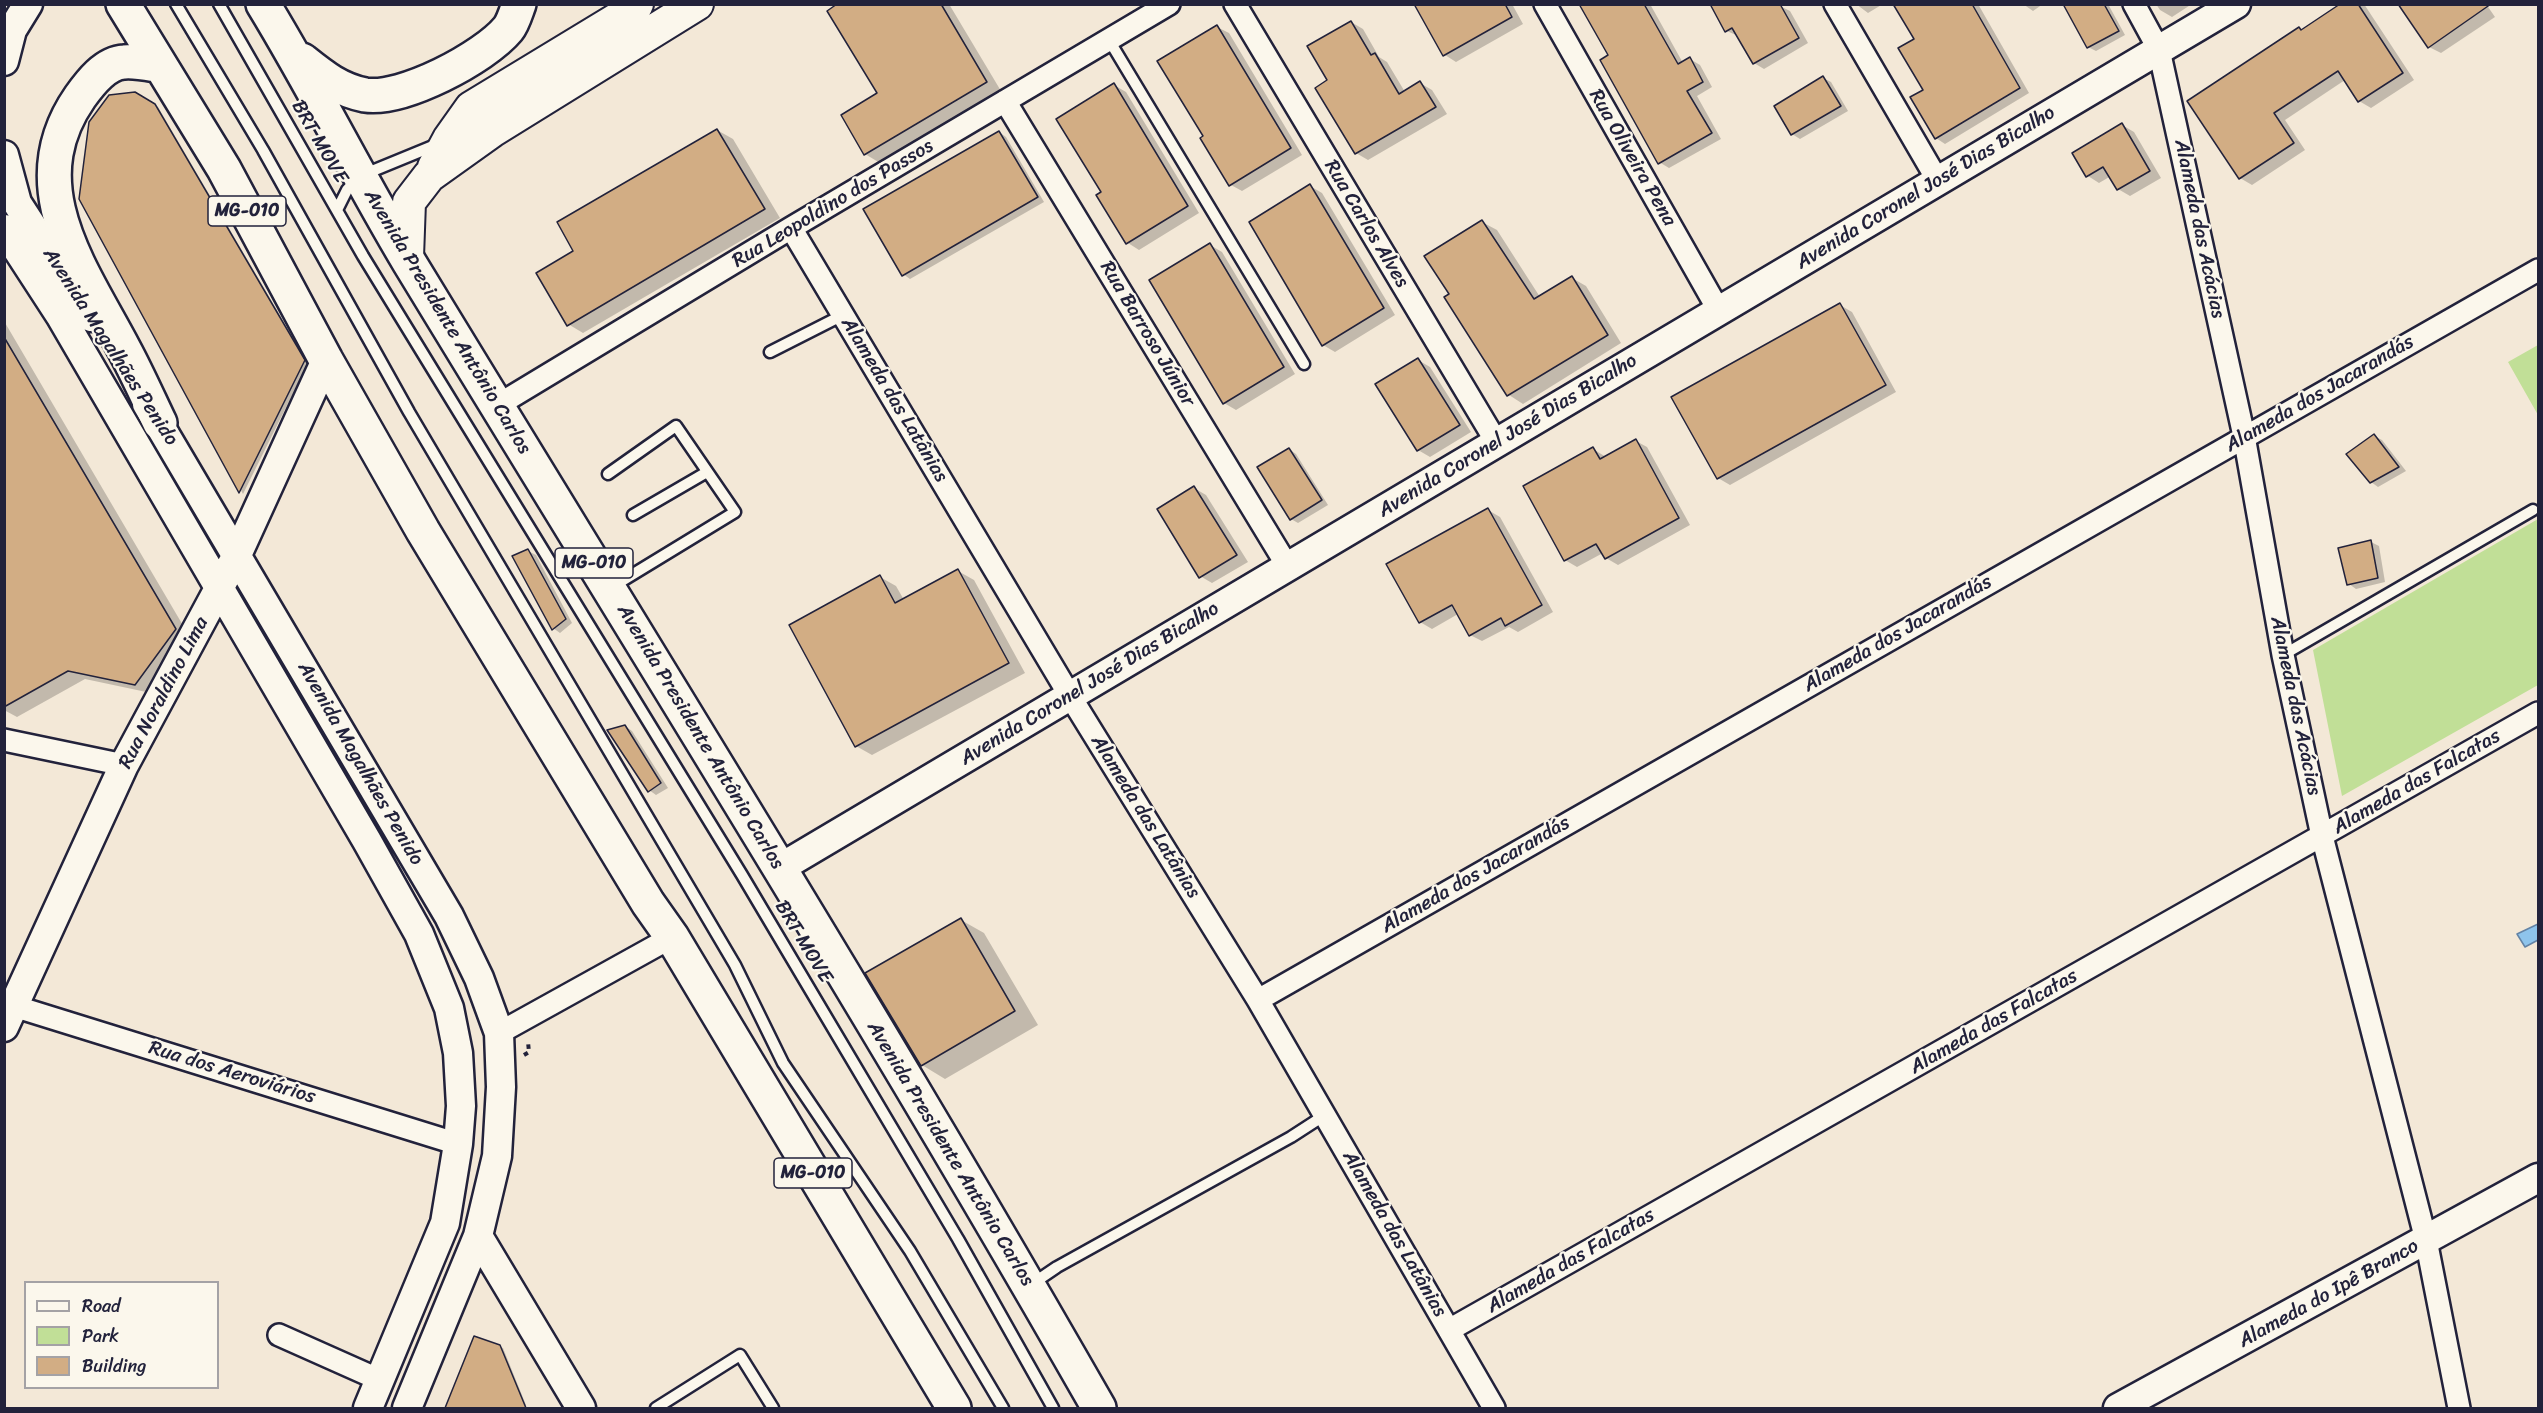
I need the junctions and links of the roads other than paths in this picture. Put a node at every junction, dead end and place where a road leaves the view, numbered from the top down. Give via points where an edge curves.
1 (28, 4) edge
2 (123, 4) edge
3 (176, 4) edge
4 (219, 4) edge
5 (263, 4) edge
6 (519, 4) edge
7 (637, 4) edge
8 (697, 4) edge
9 (1169, 4) edge
10 (1235, 4) edge
11 (1545, 4) edge
12 (1835, 4) edge
13 (2134, 4) edge
14 (2236, 4) edge
15 (1109, 40) junction
16 (2159, 50) junction
17 (293, 54) junction
18 (4, 61) edge
19 (161, 66) junction
20 (1005, 101) junction
21 (492, 131) junction
22 (449, 139) junction
23 (6, 160) edge
24 (360, 176) junction
25 (429, 176) junction
26 (1938, 181) junction
27 (337, 210) junction
28 (791, 228) junction
29 (4, 229) edge
30 (406, 257) junction
31 (2538, 270) edge
32 (1719, 311) junction
33 (843, 315) junction
34 (770, 352) dead end
35 (326, 360) junction
36 (1305, 364) dead end
37 (498, 405) junction
38 (160, 423) junction
39 (2244, 436) junction
40 (1497, 443) junction
41 (707, 472) junction
42 (608, 474) dead end
43 (2533, 510) dead end
44 (633, 515) dead end
45 (237, 555) junction
46 (1288, 567) junction
47 (219, 588) junction
48 (610, 589) junction
49 (2283, 655) junction
50 (1070, 696) junction
51 (2538, 713) edge
52 (4, 740) edge
53 (124, 765) junction
54 (2322, 836) junction
55 (780, 868) junction
56 (672, 937) junction
57 (1258, 1000) junction
58 (8, 1012) edge
59 (499, 1033) junction
60 (1325, 1115) junction
61 (458, 1144) junction
62 (2538, 1178) edge
63 (478, 1236) junction
64 (2426, 1240) junction
65 (1029, 1286) junction
66 (1449, 1330) junction
67 (279, 1335) dead end
68 (380, 1380) junction
69 (368, 1408) edge
70 (407, 1408) edge
71 (581, 1408) edge
72 (656, 1408) edge
73 (773, 1408) edge
74 (954, 1408) edge
75 (1003, 1408) edge
76 (1053, 1408) edge
77 (1099, 1408) edge
78 (1494, 1408) edge
79 (2118, 1408) edge
80 (2459, 1408) edge

1 - 18 street via 12,30
2 - 19 highway, MG-010
3 - 75 lane via 263,150 409,412 735,964 783,1063 910,1251
4 - 27 lane, BRT MOVE
5 - 17 highway, Avenida Presidente Antônio Carlos / MG-010
6 - 17 highway via 508,29 476,55 424,83 389,95 366,95 336,86
7 - 22 main road via 471,108
8 - 21 main road
9 - 15 street, Rua Leopoldino dos Passos
10 - 40 street, Rua Carlos Alves
11 - 32 street, Rua Oliveira Pena
12 - 26 street
13 - 16 street, Alameda das Acácias
14 - 16 street, Avenida Coronel José Dias Bicalho
15 - 20 street, Rua Leopoldino dos Passos
15 - 36 lane
16 - 26 street, Avenida Coronel José Dias Bicalho
16 - 39 street, Alameda das Acácias
17 - 24 highway, Avenida Presidente Antônio Carlos / MG-010
19 - 35 highway, MG-010 via 224,169
19 - 38 highway via 123,61 95,76 74,107 54,153 55,202 67,238
20 - 28 street, Rua Leopoldino dos Passos
20 - 46 street, Rua Barroso Júnior
21 - 22 lane
21 - 25 main road
22 - 24 lane
22 - 25 main road
23 - 38 street, Avenida Magalhães Penido via 17,203
24 - 27 lane
24 - 30 highway, Avenida Presidente Antônio Carlos / MG-010
25 - 30 main road via 409,201
26 - 32 street, Avenida Coronel José Dias Bicalho
27 - 76 lane, BRT MOVE via 742,875 958,1239
28 - 33 street, Alameda das Latânias
28 - 37 street, Rua Leopoldino dos Passos
29 - 47 street, Avenida Magalhães Penido via 60,315
30 - 37 highway, Avenida Presidente Antônio Carlos / MG-010
31 - 39 street, Alameda dos Jacarandás
32 - 40 street, Avenida Coronel José Dias Bicalho
33 - 34 lane
33 - 50 street, Alameda das Latânias
35 - 45 street, Rua Noraldino Lima
35 - 56 highway, MG-010 via 429,541
37 - 48 highway, Avenida Presidente Antônio Carlos / MG-010
38 - 45 street, Avenida Magalhães Penido
39 - 49 street, Alameda das Acácias
39 - 57 street, Alameda dos Jacarandás
40 - 46 street, Avenida Coronel José Dias Bicalho
41 - 42 lane via 676,426
41 - 44 lane
41 - 48 lane via 735,512
43 - 49 lane
45 - 47 street, Rua Noraldino Lima
45 - 59 street, Avenida Magalhães Penido via 449,916 479,978
46 - 50 street, Avenida Coronel José Dias Bicalho
47 - 53 street, Rua Noraldino Lima
47 - 61 street, Avenida Magalhães Penido via 419,934 448,1008 458,1053
48 - 55 highway, Avenida Presidente Antônio Carlos / MG-010
49 - 54 street, Alameda das Acácias
50 - 55 street, Avenida Coronel José Dias Bicalho
50 - 57 street, Alameda das Latânias
51 - 54 street, Alameda das Falcatas
52 - 53 street
53 - 58 street, Rua Noraldino Lima
54 - 64 street, Alameda das Acácias
54 - 66 street, Alameda das Falcatas
55 - 65 highway, Avenida Presidente Antônio Carlos / MG-010
56 - 59 street
56 - 74 highway, MG-010
57 - 60 street, Alameda das Latânias
58 - 61 street, Rua dos Aeroviários
59 - 63 street, Avenida Magalhães Penido via 497,1156
60 - 65 lane
60 - 66 street, Alameda das Latânias
61 - 68 street, Avenida Magalhães Penido via 445,1223
62 - 64 street, Alameda do Ipê Branco
63 - 70 street, Avenida Magalhães Penido
63 - 71 street
64 - 79 street, Alameda do Ipê Branco
64 - 80 street, Alameda das Acácias
65 - 77 highway, Avenida Presidente Antônio Carlos / MG-010
66 - 78 street, Alameda das Latânias
67 - 68 street
68 - 69 street, Avenida Magalhães Penido
72 - 73 lane via 740,1355

